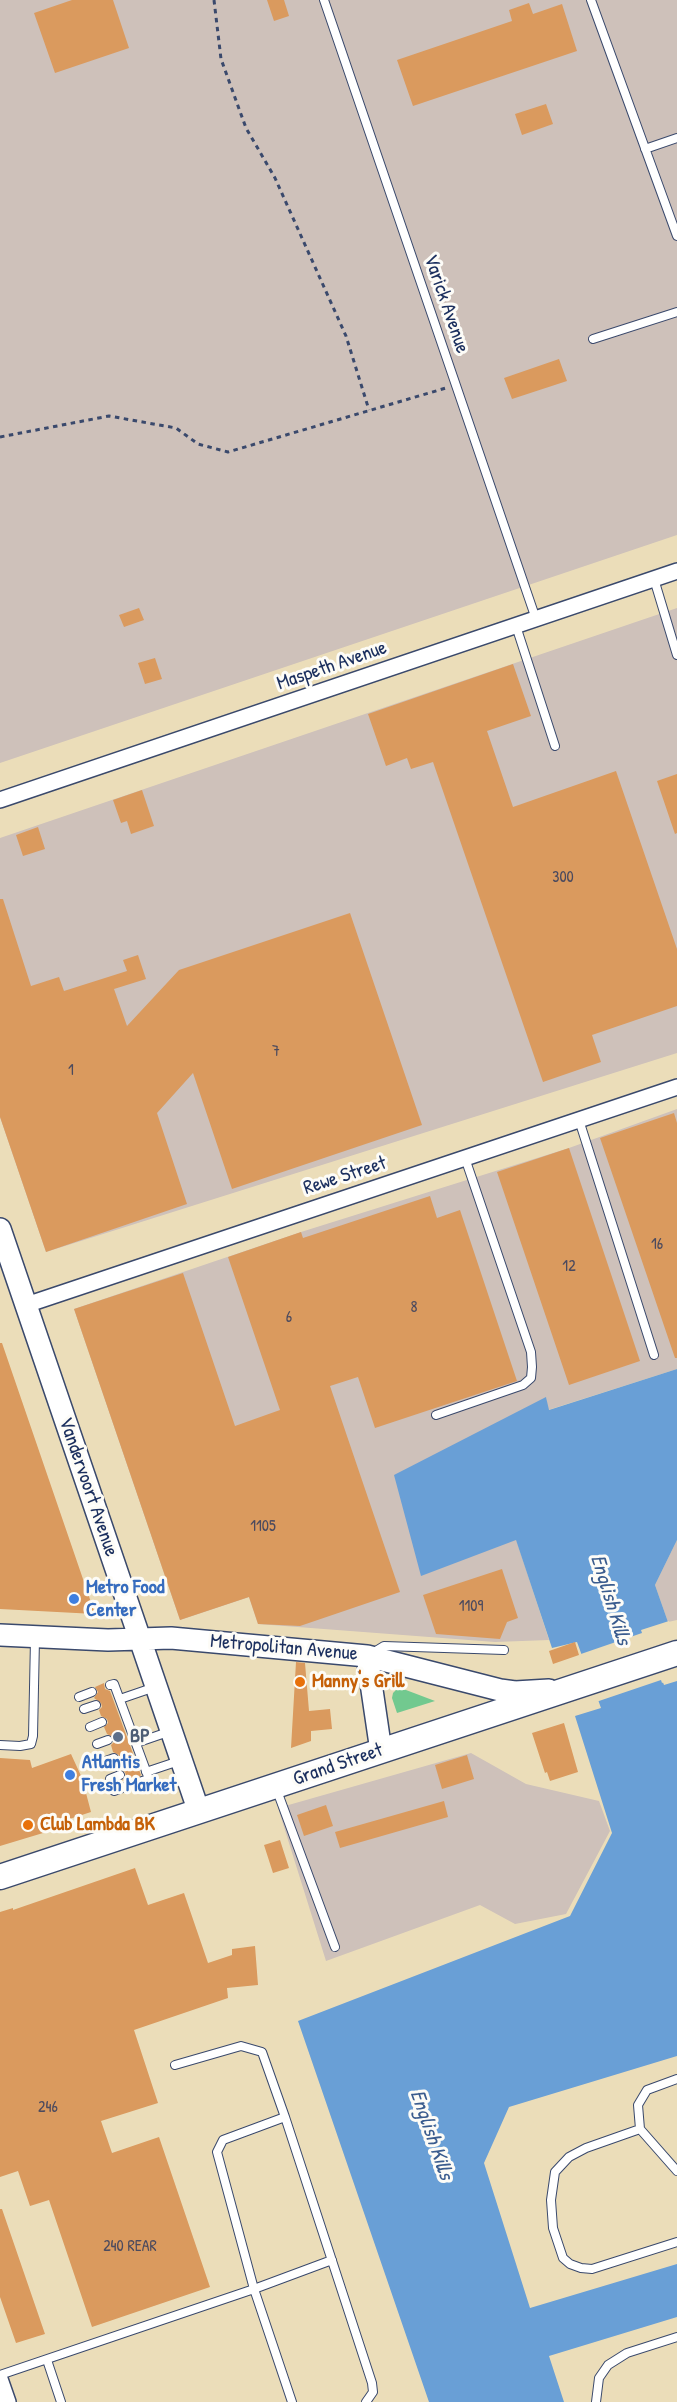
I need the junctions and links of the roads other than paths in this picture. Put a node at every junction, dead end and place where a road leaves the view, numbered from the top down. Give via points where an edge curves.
1 (324, 0) edge
2 (591, 0) edge
3 (677, 138) edge
4 (645, 149) junction
5 (677, 236) edge
6 (677, 312) edge
7 (593, 339) dead end
8 (677, 571) edge
9 (654, 579) junction
10 (536, 619) junction
11 (516, 626) junction
12 (677, 655) edge
13 (555, 746) dead end
14 (0, 800) edge
15 (677, 1087) edge
16 (579, 1120) junction
17 (465, 1158) junction
18 (0, 1229) edge
19 (26, 1305) junction
20 (654, 1355) dead end
21 (436, 1415) dead end
22 (0, 1635) edge
23 (36, 1636) junction
24 (140, 1639) junction
25 (504, 1650) dead end
26 (677, 1653) edge
27 (367, 1656) junction
28 (110, 1685) dead end
29 (156, 1687) junction
30 (565, 1689) junction
31 (92, 1692) dead end
32 (79, 1697) dead end
33 (118, 1698) junction
34 (96, 1705) dead end
35 (84, 1709) dead end
36 (102, 1722) dead end
37 (90, 1727) dead end
38 (171, 1731) junction
39 (108, 1740) dead end
40 (97, 1744) dead end
41 (0, 1745) edge
42 (135, 1748) junction
43 (381, 1751) junction
44 (114, 1758) dead end
45 (181, 1760) junction
46 (103, 1762) dead end
47 (143, 1769) junction
48 (120, 1775) dead end
49 (110, 1779) dead end
50 (142, 1781) dead end
51 (125, 1787) dead end
52 (275, 1787) junction
53 (114, 1791) dead end
54 (199, 1812) junction
55 (0, 1877) edge
56 (336, 1947) dead end
57 (175, 2065) dead end
58 (677, 2079) edge
59 (285, 2117) junction
60 (640, 2129) junction
61 (677, 2171) edge
62 (677, 2242) edge
63 (332, 2260) junction
64 (254, 2289) junction
65 (677, 2337) edge
66 (46, 2360) junction
67 (0, 2377) edge
68 (8, 2402) edge
69 (61, 2402) edge
70 (292, 2402) edge
71 (366, 2402) edge
72 (596, 2402) edge

1 - 10 lane, Varick Avenue
2 - 4 lane
3 - 4 lane
4 - 5 lane
6 - 7 lane
8 - 9 street, Maspeth Avenue
9 - 10 street, Maspeth Avenue
9 - 12 lane
10 - 11 street, Maspeth Avenue
11 - 13 lane
11 - 14 street, Maspeth Avenue
15 - 16 street, Rewe Street
16 - 17 street, Rewe Street
16 - 20 lane
17 - 19 street, Rewe Street
17 - 21 lane via 531,1352 531,1378 523,1385
18 - 19 main road, Vandervoort Avenue
19 - 24 main road, Vandervoort Avenue
22 - 23 main road, Metropolitan Avenue
23 - 24 main road, Metropolitan Avenue
23 - 41 lane via 31,1744
24 - 27 main road, Metropolitan Avenue via 171,1638
24 - 29 main road, Vandervoort Avenue
25 - 27 lane via 384,1646
26 - 30 main road, Grand Street
27 - 30 main road, Metropolitan Avenue via 500,1690
27 - 43 main road
28 - 33 lane via 114,1684
29 - 33 lane
29 - 38 main road, Vandervoort Avenue
30 - 43 main road, Grand Street
31 - 32 lane
33 - 42 lane
34 - 35 lane
36 - 37 lane
38 - 42 lane
38 - 45 main road, Vandervoort Avenue
39 - 40 lane
42 - 47 lane
43 - 52 main road, Grand Street
44 - 46 lane
45 - 47 lane
45 - 54 main road, Vandervoort Avenue
47 - 50 lane via 148,1779
48 - 49 lane
51 - 53 lane
52 - 54 main road, Grand Street
52 - 56 lane
54 - 55 main road, Grand Street
57 - 59 lane via 241,2046 262,2052
58 - 60 lane via 647,2090 638,2105
59 - 63 lane
59 - 64 lane via 223,2140 217,2152
60 - 61 lane
60 - 62 lane via 568,2157 555,2172 553,2228 563,2258 581,2268 592,2269
63 - 64 lane
63 - 71 lane via 372,2383 373,2392
64 - 66 lane
64 - 70 lane
65 - 72 lane via 627,2353 608,2365 599,2378
66 - 67 lane
66 - 69 lane
67 - 68 street

